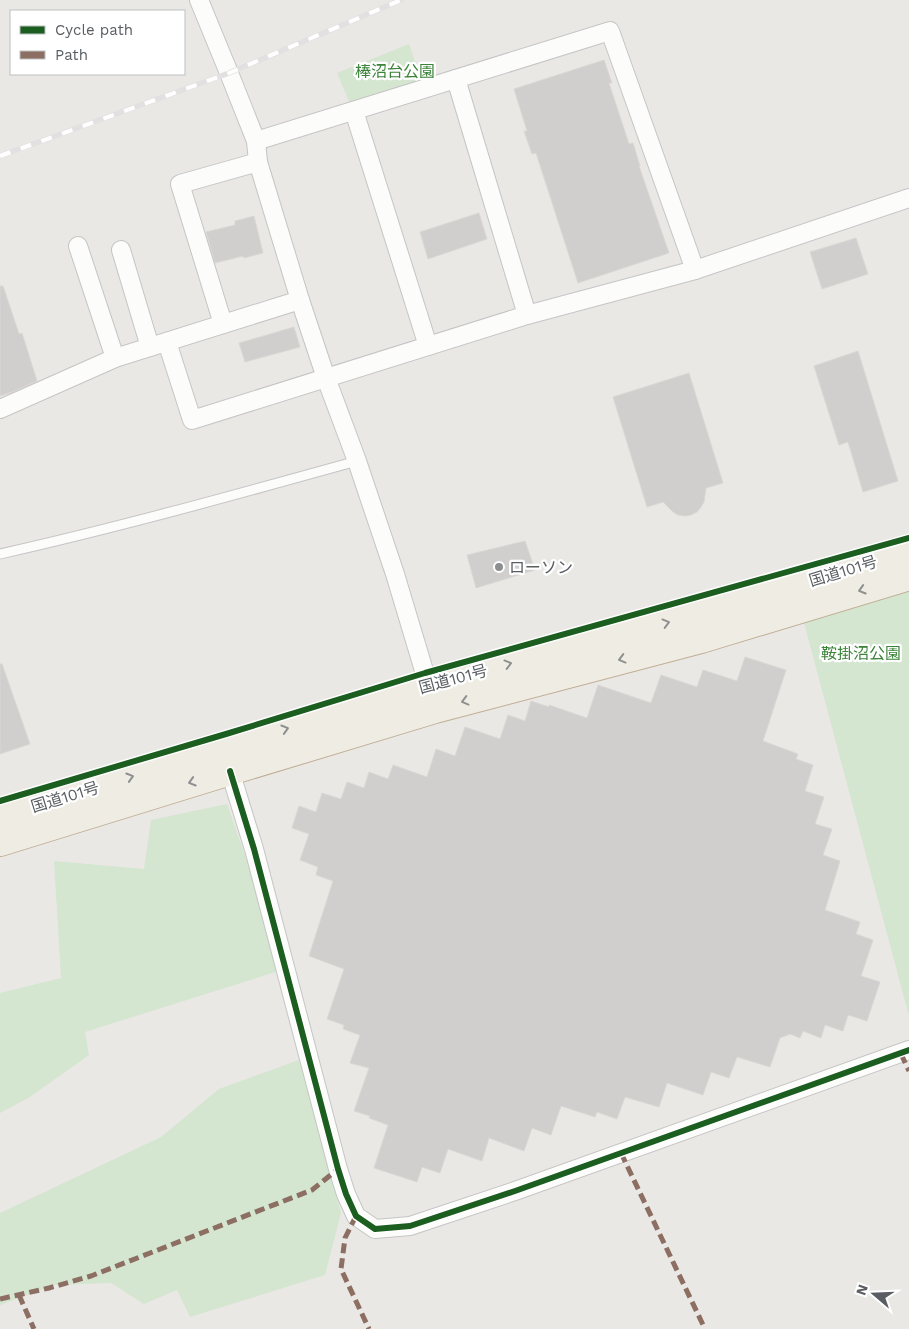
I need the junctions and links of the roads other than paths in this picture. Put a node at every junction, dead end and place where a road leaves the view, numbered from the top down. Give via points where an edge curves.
1 (199, 0) edge
2 (456, 79) junction
3 (354, 110) junction
4 (256, 141) junction
5 (258, 162) junction
6 (909, 198) edge
7 (78, 246) dead end
8 (121, 250) dead end
9 (695, 270) junction
10 (300, 300) junction
11 (527, 315) junction
12 (223, 324) junction
13 (167, 342) junction
14 (428, 346) junction
15 (150, 347) junction
16 (115, 358) junction
17 (326, 378) junction
18 (0, 410) edge
19 (357, 461) junction
20 (909, 552) edge
21 (0, 554) edge
22 (909, 576) edge
23 (432, 697) junction
24 (230, 770) junction
25 (0, 818) edge
26 (0, 842) edge
27 (909, 1050) edge

1 - 4 street
2 - 3 street
2 - 9 street via 610,31
2 - 11 street
3 - 4 street
3 - 14 street
4 - 5 street
5 - 10 street
5 - 12 street via 180,184
6 - 9 street
7 - 16 street
8 - 15 street
9 - 11 street
10 - 12 street
10 - 17 street
11 - 14 street
12 - 13 street
13 - 15 street
13 - 17 street via 192,420
14 - 17 street
15 - 16 street
16 - 18 street
17 - 19 street
19 - 21 lane via 108,529
19 - 23 street
23 -> 20 highway, 国道101号
22 -> 23 highway, 国道101号 via 701,638
23 - 24 highway, 国道101号
25 -> 23 highway, 国道101号 via 54,800
24 -> 26 highway, 国道101号
24 - 27 street via 254,849 338,1169 356,1216 375,1229 410,1226 515,1191

